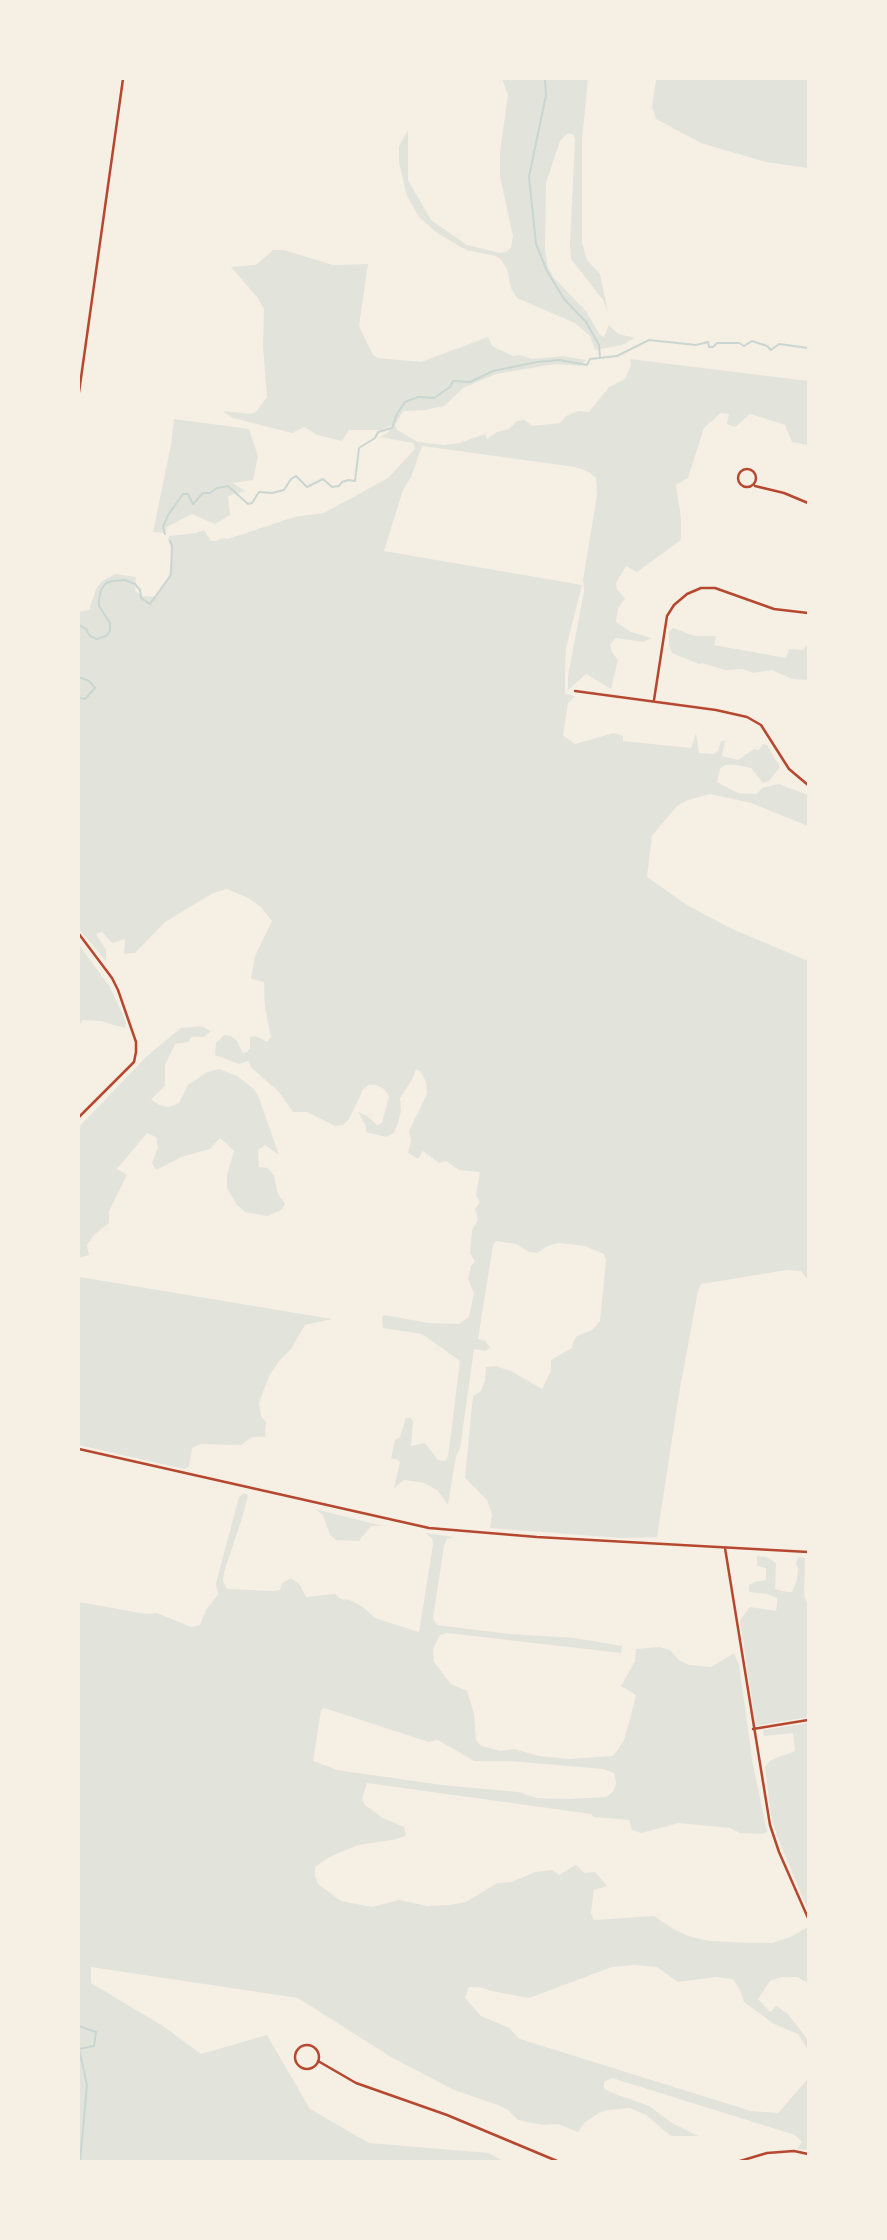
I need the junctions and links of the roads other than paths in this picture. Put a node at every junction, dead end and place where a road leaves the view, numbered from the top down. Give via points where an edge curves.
1 (123, 79) edge
2 (79, 392) edge
3 (754, 485) junction
4 (808, 503) edge
5 (808, 613) edge
6 (575, 691) dead end
7 (653, 701) junction
8 (808, 785) edge
9 (79, 934) edge
10 (79, 1118) edge
11 (79, 1449) edge
12 (726, 1548) junction
13 (808, 1552) edge
14 (808, 1720) edge
15 (753, 1729) junction
16 (808, 1918) edge
17 (318, 2061) junction
18 (808, 2154) edge
19 (557, 2161) edge
20 (740, 2161) edge

1 - 2 street
3 - 3 street via 754,472 741,472 738,481 742,486
3 - 4 street
5 - 7 street via 774,609 715,588 687,594 670,609 665,622
6 - 7 street
7 - 8 street via 755,721 789,769
9 - 10 street via 118,990 136,1052 134,1062
11 - 12 street via 429,1528
12 - 13 street
12 - 15 street
14 - 15 street
15 - 16 street via 770,1825
17 - 17 street via 312,2046 301,2047 296,2054 296,2062 305,2069
17 - 19 street via 356,2083
18 - 20 street via 767,2153

